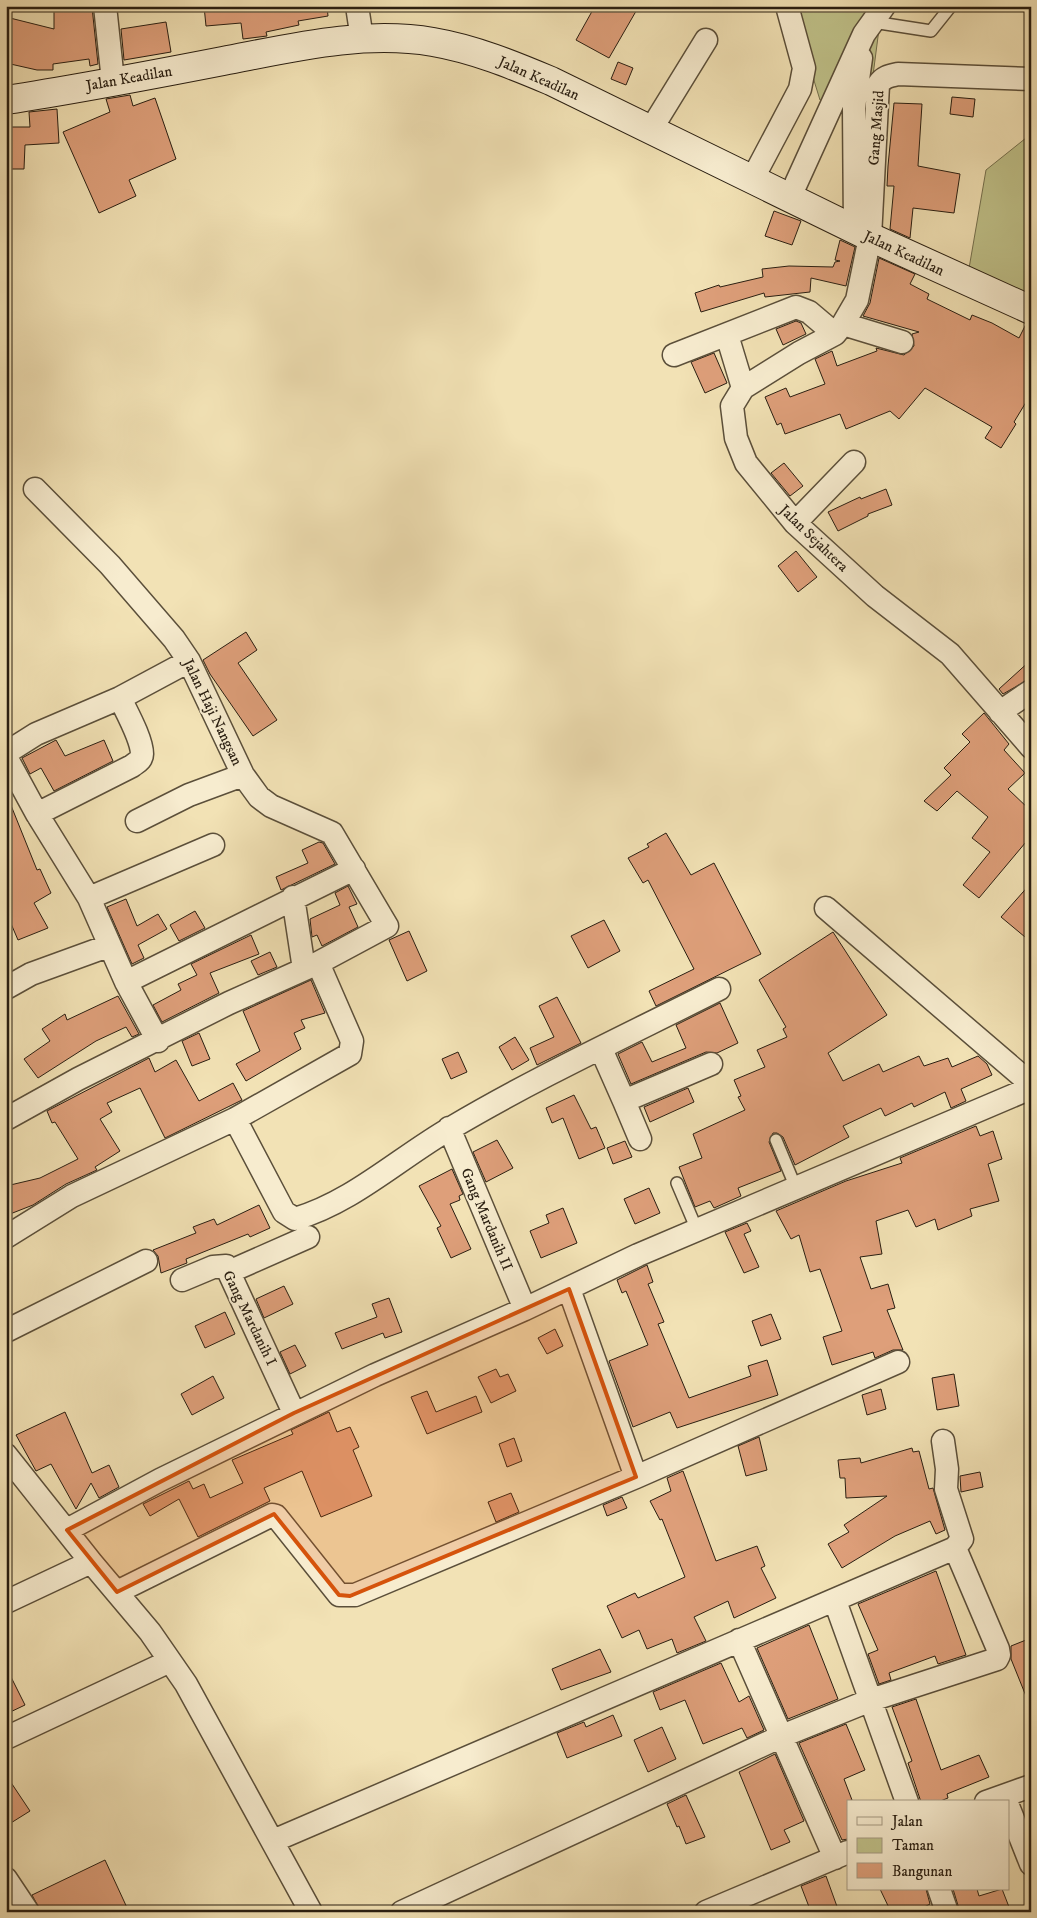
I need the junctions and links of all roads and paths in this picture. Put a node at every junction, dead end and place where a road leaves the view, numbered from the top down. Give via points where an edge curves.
1 (104, 6) edge
2 (356, 6) edge
3 (787, 6) edge
4 (951, 6) edge
5 (873, 21) edge
6 (362, 39) junction
7 (706, 40) dead end
8 (1031, 79) edge
9 (113, 81) junction
10 (6, 100) edge
11 (650, 131) junction
12 (752, 178) junction
13 (789, 199) junction
14 (863, 234) junction
15 (1031, 310) edge
16 (839, 329) junction
17 (727, 335) junction
18 (902, 342) dead end
19 (674, 355) dead end
20 (743, 388) junction
21 (854, 462) dead end
22 (35, 489) dead end
23 (795, 523) junction
24 (189, 661) junction
25 (1031, 691) edge
26 (120, 698) junction
27 (1000, 712) junction
28 (1031, 747) edge
29 (6, 753) edge
30 (6, 757) edge
31 (243, 774) junction
32 (36, 814) junction
33 (137, 820) dead end
34 (213, 845) dead end
35 (354, 869) junction
36 (293, 897) junction
37 (89, 898) junction
38 (826, 908) dead end
39 (108, 946) junction
40 (311, 966) junction
41 (126, 982) junction
42 (6, 988) edge
43 (719, 989) dead end
44 (158, 1040) junction
45 (601, 1049) junction
46 (711, 1064) dead end
47 (1031, 1086) edge
48 (624, 1101) junction
49 (6, 1118) edge
50 (236, 1118) junction
51 (449, 1128) junction
52 (640, 1139) dead end
53 (776, 1140) dead end
54 (677, 1183) dead end
55 (796, 1188) junction
56 (697, 1230) junction
57 (6, 1237) edge
58 (308, 1238) dead end
59 (146, 1261) dead end
60 (231, 1271) junction
61 (182, 1280) dead end
62 (568, 1289) junction
63 (525, 1309) junction
64 (6, 1331) edge
65 (898, 1362) dead end
66 (294, 1413) junction
67 (943, 1441) dead end
68 (6, 1455) edge
69 (636, 1477) junction
70 (67, 1530) junction
71 (955, 1548) junction
72 (90, 1562) junction
73 (117, 1592) junction
74 (835, 1601) junction
75 (6, 1602) edge
76 (739, 1640) junction
77 (170, 1661) junction
78 (871, 1700) junction
79 (782, 1736) junction
80 (6, 1738) edge
81 (1031, 1786) edge
82 (906, 1800) edge
83 (1003, 1800) edge
84 (1010, 1820) edge
85 (273, 1842) junction
86 (842, 1855) edge
87 (1031, 1864) edge
88 (6, 1879) edge
89 (939, 1890) edge
90 (717, 1910) edge
91 (28, 1912) edge
92 (311, 1912) edge
93 (402, 1912) edge
94 (947, 1912) edge

1 - 9 street
2 - 6 street
3 - 12 street via 804,68 800,89
4 - 5 lane via 931,31
5 - 13 street
5 - 14 street via 854,108
6 - 9 main road, Jalan Keadilan via 301,46
6 - 11 main road, Jalan Keadilan via 432,42 498,59 551,81
7 - 11 street
8 - 14 street, Gang Masjid via 898,74 880,82
9 - 10 main road, Jalan Keadilan
11 - 12 main road, Jalan Keadilan
12 - 13 main road, Jalan Keadilan
13 - 14 main road, Jalan Keadilan
14 - 15 main road, Jalan Keadilan
14 - 16 street via 857,300
16 - 17 street via 796,307
16 - 18 street
16 - 20 street
17 - 19 street
17 - 20 street
20 - 23 street, Jalan Sejahtera via 732,406 736,438 746,463
21 - 23 street
22 - 24 street, Jalan Haji Nangsan via 134,590
23 - 27 street, Jalan Sejahtera via 875,596 950,654
24 - 26 street
24 - 31 street, Jalan Haji Nangsan
25 - 27 street
26 - 29 street via 36,734
26 - 32 street via 140,744 140,759
27 - 28 street, Jalan Sejahtera
30 - 32 street
31 - 33 street
31 - 35 street, Jalan Haji Nangsan via 259,797 271,806 332,833
32 - 37 street
34 - 37 street
35 - 36 street
35 - 40 street, Jalan Haji Nangsan via 387,926
36 - 40 street
36 - 41 street
37 - 39 street
38 - 47 street
39 - 41 street
39 - 42 street via 31,974
40 - 44 street
40 - 50 street via 352,1041 350,1054
41 - 44 street
43 - 45 street
44 - 49 street
45 - 48 street
45 - 51 street
46 - 48 street
47 - 55 street
48 - 52 street
50 - 51 street via 284,1212 295,1219 312,1214 383,1174
50 - 57 street via 72,1196
51 - 63 street, Gang Mardanih II
53 - 55 lane
54 - 56 lane
55 - 56 street
56 - 62 street
58 - 60 street
59 - 64 street
60 - 61 street, Gang Mardanih I via 220,1265
60 - 66 street, Gang Mardanih I
62 - 63 street
62 - 69 street
63 - 66 street
65 - 69 street
66 - 70 street
67 - 71 street via 946,1489 962,1539
68 - 70 street
69 - 73 street via 350,1596 339,1595 272,1515
70 - 72 street
71 - 74 street
71 - 78 street via 999,1656 992,1662
72 - 73 street
72 - 75 street
73 - 77 street
74 - 76 street
74 - 78 street
76 - 79 street
76 - 85 street
77 - 80 street
77 - 85 street via 186,1684
78 - 79 street
78 - 82 street
79 - 86 street
79 - 93 street
81 - 83 street
84 - 87 street
85 - 92 street
86 - 90 street
88 - 91 street
89 - 94 street

